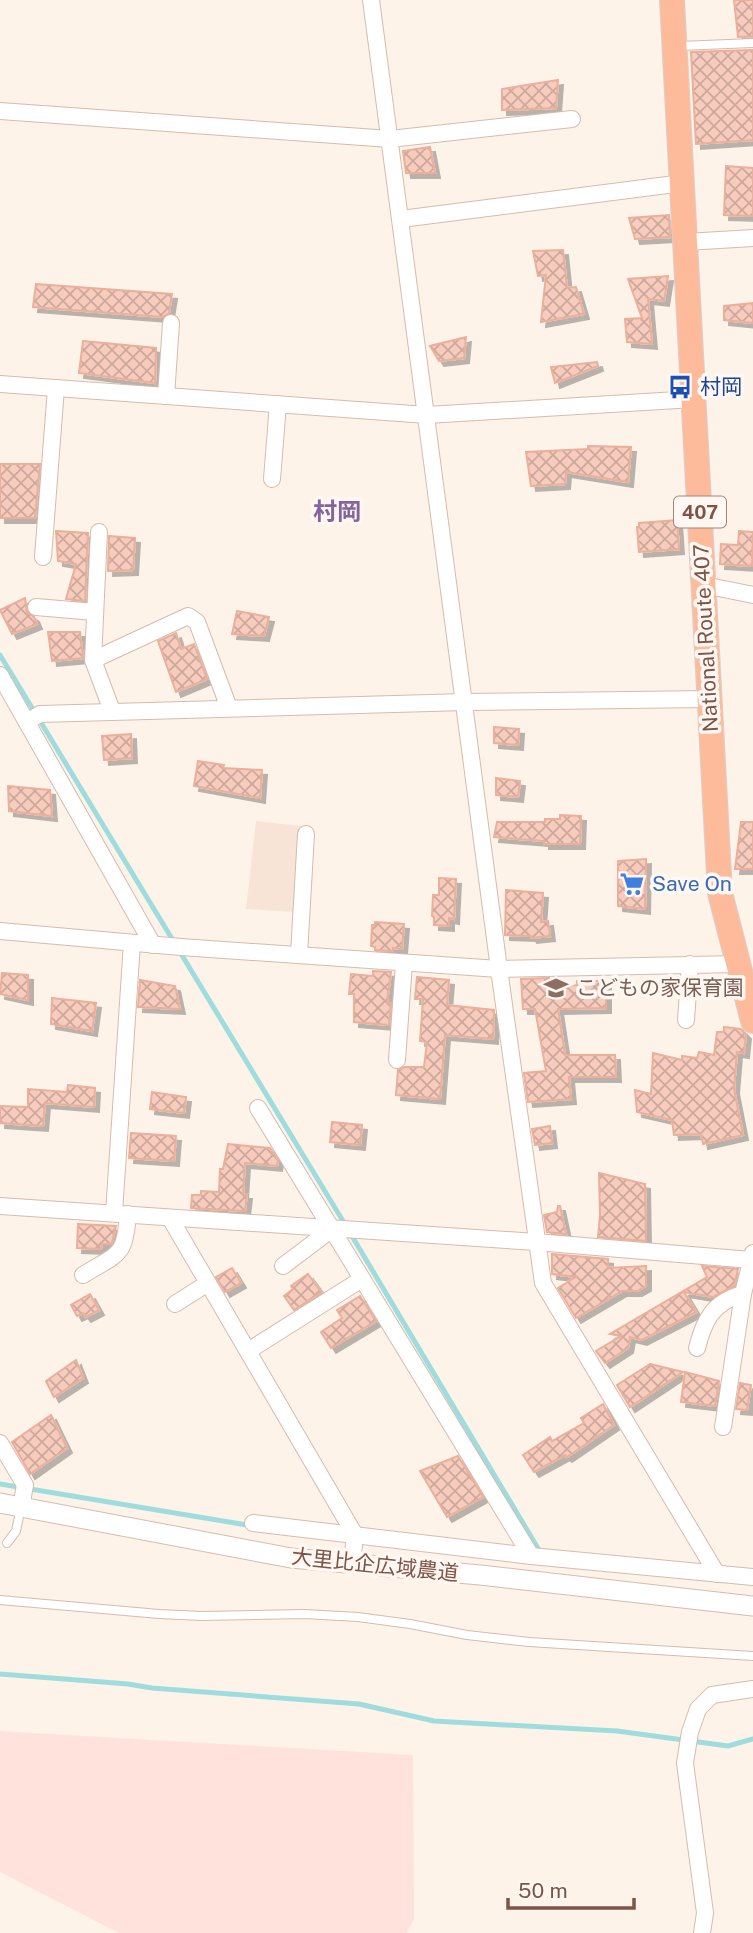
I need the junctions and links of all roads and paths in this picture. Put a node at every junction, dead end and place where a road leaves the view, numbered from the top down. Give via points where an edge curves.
1 (371, 0) edge
2 (672, 0) edge
3 (753, 43) edge
4 (674, 46) junction
5 (0, 111) edge
6 (572, 119) dead end
7 (390, 139) junction
8 (683, 184) junction
9 (401, 219) junction
10 (753, 238) edge
11 (686, 243) junction
12 (170, 323) dead end
13 (0, 384) edge
14 (55, 388) junction
15 (166, 396) junction
16 (694, 399) junction
17 (278, 404) junction
18 (426, 415) junction
19 (272, 479) dead end
20 (99, 532) dead end
21 (43, 557) dead end
22 (704, 585) junction
23 (753, 595) edge
24 (36, 607) dead end
25 (96, 612) junction
26 (93, 660) junction
27 (0, 675) edge
28 (708, 699) junction
29 (465, 702) junction
30 (229, 708) junction
31 (112, 712) junction
32 (33, 718) junction
33 (306, 834) dead end
34 (0, 931) edge
35 (132, 943) junction
36 (153, 945) junction
37 (299, 954) junction
38 (404, 963) junction
39 (690, 964) junction
40 (738, 964) junction
41 (499, 969) junction
42 (753, 983) edge
43 (686, 1020) dead end
44 (753, 1021) edge
45 (397, 1060) dead end
46 (258, 1108) dead end
47 (0, 1206) edge
48 (121, 1214) junction
49 (170, 1218) junction
50 (332, 1230) junction
51 (536, 1242) junction
52 (752, 1257) edge
53 (283, 1266) dead end
54 (83, 1275) dead end
55 (362, 1279) junction
56 (208, 1283) junction
57 (743, 1294) junction
58 (175, 1304) dead end
59 (696, 1348) dead end
60 (248, 1351) junction
61 (723, 1427) dead end
62 (0, 1443) edge
63 (0, 1503) edge
64 (21, 1507) junction
65 (253, 1523) dead end
66 (355, 1535) junction
67 (7, 1543) dead end
68 (531, 1556) junction
69 (352, 1565) junction
70 (717, 1574) junction
71 (753, 1577) edge
72 (0, 1600) edge
73 (753, 1606) edge
74 (753, 1656) edge
75 (753, 1689) edge
76 (702, 1933) edge

1 - 7 street
2 - 4 highway, National Route 407 / 407
3 - 4 lane
4 - 8 highway, National Route 407 / 407
5 - 7 street
6 - 7 street
7 - 9 street
8 - 9 street
8 - 11 highway, National Route 407 / 407
9 - 18 street
10 - 11 street
11 - 16 highway, National Route 407 / 407
12 - 15 street
13 - 14 street
14 - 15 street
14 - 21 street
15 - 17 street
16 - 18 street
16 - 22 highway, National Route 407 / 407
17 - 18 street
17 - 19 street
18 - 29 street
20 - 25 street
22 - 23 street
22 - 28 highway, National Route 407 / 407
24 - 25 street
25 - 26 street
26 - 30 street via 188,616 197,622
26 - 31 street
27 - 32 street
28 - 29 street
28 - 40 highway, National Route 407 / 407 via 720,893
29 - 30 street
29 - 41 street
30 - 31 street
31 - 32 street
32 - 36 street
33 - 37 street
34 - 35 street
35 - 36 street
35 - 48 street
36 - 37 street
37 - 38 street
38 - 41 street
38 - 45 street
39 - 40 street
39 - 41 street
39 - 43 street
40 - 42 street
40 - 44 highway, National Route 407 / 407
41 - 51 street
46 - 50 street
47 - 48 street
48 - 49 street
48 - 54 street via 126,1241 121,1251
49 - 50 street
49 - 56 street
50 - 51 street
50 - 53 street
50 - 55 street
51 - 52 street
51 - 70 street via 543,1283
52 - 57 street
55 - 60 street
55 - 68 street
56 - 58 street
56 - 60 street
57 - 59 street via 706,1317
57 - 61 street
60 - 66 street
62 - 64 street via 25,1485
63 - 64 street, 大里比企広域農道
64 - 67 lane via 16,1531
64 - 69 street, 大里比企広域農道 via 291,1558
65 - 66 street
66 - 68 street
66 - 69 street
68 - 70 street
69 - 73 street, 大里比企広域農道
70 - 71 street
72 - 74 lane via 181,1615 358,1617 529,1642
75 - 76 street via 712,1695 698,1709 690,1732 685,1763 705,1913

